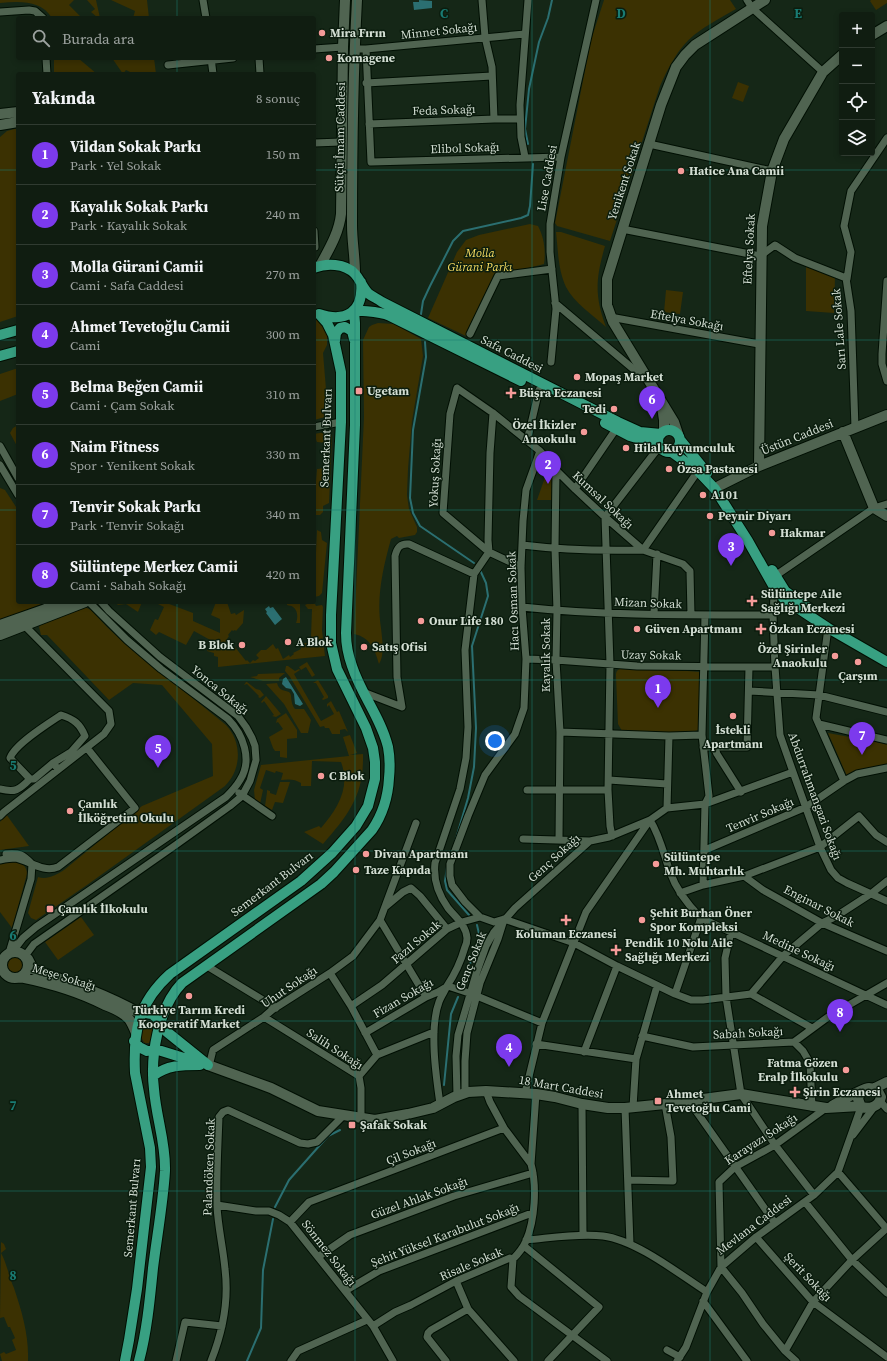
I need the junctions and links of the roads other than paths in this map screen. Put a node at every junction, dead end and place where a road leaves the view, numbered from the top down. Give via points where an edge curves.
1 (203, 0) edge
2 (345, 0) edge
3 (357, 0) edge
4 (482, 0) edge
5 (528, 0) edge
6 (596, 0) edge
7 (764, 0) edge
8 (750, 4) edge
9 (0, 12) edge
10 (41, 16) edge
11 (206, 16) edge
12 (887, 26) edge
13 (875, 33) edge
14 (525, 34) junction
15 (485, 37) junction
16 (343, 48) junction
17 (316, 49) edge
18 (354, 49) junction
19 (366, 49) junction
20 (839, 58) edge
21 (46, 60) edge
22 (204, 60) edge
23 (211, 60) edge
24 (259, 60) edge
25 (168, 65) dead end
26 (47, 72) edge
27 (213, 72) edge
28 (260, 72) edge
29 (823, 72) junction
30 (492, 76) junction
31 (366, 83) junction
32 (16, 112) edge
33 (0, 114) edge
34 (494, 119) junction
35 (520, 119) junction
36 (16, 122) edge
37 (369, 124) junction
38 (0, 125) edge
39 (887, 138) edge
40 (341, 142) junction
41 (316, 143) edge
42 (649, 144) junction
43 (525, 157) junction
44 (560, 157) junction
45 (772, 170) junction
46 (622, 229) junction
47 (760, 256) junction
48 (317, 267) edge
49 (552, 269) junction
50 (358, 278) junction
51 (847, 278) junction
52 (887, 281) edge
53 (555, 303) junction
54 (354, 311) junction
55 (317, 312) edge
56 (376, 312) junction
57 (886, 314) edge
58 (610, 317) junction
59 (16, 331) edge
60 (470, 334) dead end
61 (0, 336) edge
62 (355, 341) junction
63 (335, 343) junction
64 (759, 344) junction
65 (16, 352) edge
66 (0, 356) edge
67 (551, 362) dead end
68 (887, 381) edge
69 (652, 384) junction
70 (457, 388) joint
71 (539, 390) junction
72 (661, 403) junction
73 (493, 413) junction
74 (887, 415) edge
75 (341, 422) junction
76 (316, 427) edge
77 (855, 428) junction
78 (616, 429) junction
79 (844, 432) junction
80 (662, 433) junction
81 (679, 437) junction
82 (527, 441) junction
83 (0, 446) edge
84 (659, 446) junction
85 (540, 451) junction
86 (673, 452) junction
87 (0, 465) edge
88 (759, 466) junction
89 (556, 470) junction
90 (698, 471) junction
91 (16, 474) edge
92 (719, 486) junction
93 (575, 489) junction
94 (16, 492) edge
95 (887, 504) edge
96 (874, 508) junction
97 (887, 516) edge
98 (605, 518) junction
99 (522, 546) junction
100 (555, 549) junction
101 (643, 550) junction
102 (606, 551) junction
103 (489, 552) junction
104 (657, 554) junction
105 (521, 567) junction
106 (474, 574) junction
107 (775, 576) junction
108 (774, 587) junction
109 (57, 604) edge
110 (79, 604) edge
111 (91, 604) edge
112 (103, 604) edge
113 (522, 607) junction
114 (557, 611) junction
115 (609, 612) junction
116 (654, 614) junction
117 (691, 615) junction
118 (705, 615) junction
119 (773, 615) junction
120 (23, 622) junction
121 (0, 625) edge
122 (828, 628) junction
123 (0, 635) edge
124 (887, 656) edge
125 (526, 660) junction
126 (556, 660) junction
127 (887, 662) edge
128 (610, 664) junction
129 (704, 667) junction
130 (749, 667) junction
131 (775, 667) junction
132 (749, 691) junction
133 (363, 692) junction
134 (777, 692) junction
135 (819, 695) junction
136 (887, 712) edge
137 (819, 724) junction
138 (560, 732) junction
139 (609, 734) junction
140 (702, 735) junction
141 (668, 736) junction
142 (887, 740) edge
143 (702, 747) junction
144 (714, 747) junction
145 (86, 748) junction
146 (53, 763) junction
147 (887, 768) edge
148 (58, 769) junction
149 (793, 772) junction
150 (30, 779) junction
151 (609, 780) junction
152 (844, 781) junction
153 (667, 784) junction
154 (0, 789) edge
155 (234, 789) junction
156 (527, 790) dead end
157 (608, 790) junction
158 (560, 791) junction
159 (740, 792) junction
160 (242, 796) junction
161 (706, 804) junction
162 (806, 807) junction
163 (667, 808) junction
164 (1, 812) edge
165 (272, 816) dead end
166 (650, 820) junction
167 (416, 822) dead end
168 (612, 836) junction
169 (523, 839) dead end
170 (560, 840) junction
171 (590, 841) junction
172 (887, 842) edge
173 (820, 847) junction
174 (705, 850) junction
175 (0, 855) edge
176 (0, 860) edge
177 (32, 864) junction
178 (744, 876) junction
179 (887, 881) edge
180 (703, 886) junction
181 (680, 892) junction
182 (872, 893) junction
183 (887, 901) edge
184 (385, 907) junction
185 (480, 917) junction
186 (701, 918) junction
187 (504, 919) junction
188 (380, 920) junction
189 (462, 922) junction
190 (822, 923) junction
191 (447, 929) junction
192 (731, 932) junction
193 (574, 943) junction
194 (887, 951) edge
195 (11, 952) junction
196 (783, 956) junction
197 (27, 958) junction
198 (1, 963) edge
199 (407, 965) junction
200 (207, 966) junction
201 (617, 966) junction
202 (330, 973) junction
203 (0, 978) edge
204 (18, 978) junction
205 (887, 983) edge
206 (448, 986) junction
207 (657, 986) junction
208 (470, 993) junction
209 (675, 994) junction
210 (751, 994) junction
211 (866, 994) junction
212 (426, 996) junction
213 (477, 996) junction
214 (726, 998) junction
215 (887, 1005) edge
216 (351, 1006) junction
217 (276, 1008) junction
218 (140, 1014) junction
219 (264, 1017) junction
220 (542, 1023) junction
221 (161, 1024) junction
222 (812, 1028) junction
223 (434, 1032) junction
224 (365, 1033) junction
225 (642, 1036) junction
226 (135, 1037) junction
227 (794, 1042) junction
228 (536, 1044) junction
229 (735, 1046) junction
230 (155, 1049) junction
231 (584, 1052) junction
232 (377, 1055) junction
233 (636, 1059) junction
234 (208, 1066) junction
235 (153, 1076) junction
236 (359, 1076) junction
237 (887, 1082) edge
238 (873, 1089) junction
239 (486, 1091) junction
240 (860, 1092) junction
241 (525, 1093) junction
242 (461, 1094) junction
243 (536, 1094) junction
244 (741, 1094) junction
245 (689, 1101) junction
246 (882, 1103) edge
247 (440, 1104) junction
248 (582, 1104) junction
249 (665, 1104) junction
250 (812, 1106) junction
251 (860, 1106) junction
252 (629, 1108) junction
253 (826, 1108) junction
254 (344, 1115) junction
255 (361, 1117) junction
256 (504, 1128) junction
257 (849, 1140) junction
258 (775, 1146) junction
259 (531, 1164) junction
260 (735, 1167) junction
261 (533, 1172) junction
262 (838, 1172) junction
263 (628, 1180) junction
264 (814, 1195) junction
265 (805, 1202) junction
266 (217, 1205) junction
267 (532, 1213) junction
268 (290, 1222) junction
269 (775, 1223) junction
270 (887, 1228) edge
271 (583, 1235) junction
272 (756, 1237) junction
273 (525, 1243) junction
274 (630, 1244) junction
275 (318, 1257) junction
276 (513, 1259) junction
277 (852, 1260) junction
278 (721, 1267) junction
279 (456, 1281) junction
280 (345, 1291) junction
281 (707, 1292) junction
282 (887, 1293) edge
283 (703, 1301) junction
284 (813, 1302) junction
285 (468, 1309) junction
286 (367, 1320) junction
287 (222, 1326) junction
288 (373, 1326) junction
289 (572, 1334) junction
290 (668, 1350) dead end
291 (785, 1351) junction
292 (887, 1357) edge
293 (678, 1359) edge
294 (125, 1361) edge
295 (139, 1361) edge
296 (176, 1361) edge
297 (211, 1361) edge
298 (291, 1361) edge
299 (393, 1361) edge
300 (446, 1361) edge
301 (514, 1361) edge
302 (548, 1361) edge
303 (607, 1361) edge
304 (747, 1361) edge
305 (796, 1361) edge

1 - 11 street
2 - 16 street, Sütçü İmam Caddesi
3 - 18 street, Sütçü İmam Caddesi
4 - 15 street
5 - 14 street
6 - 44 street, Lise Caddesi
7 - 8 street, Yenikent Sokak
8 - 29 street
8 - 42 street, Yenikent Sokak via 695,45 676,67
9 - 10 street via 29,10 36,11
12 - 13 street
14 - 15 street, Minnet Sokağı
14 - 35 street
15 - 19 street, Minnet Sokağı
15 - 30 street
16 - 17 street
16 - 18 street
16 - 40 street, Sütçü İmam Caddesi
18 - 19 street, Minnet Sokağı
18 - 50 street, Sütçü İmam Caddesi via 352,242
19 - 31 street
20 - 29 street, Eftelya Sokak
21 - 26 street
22 - 25 street
23 - 27 street
24 - 28 street
29 - 45 street, Eftelya Sokak via 784,139
30 - 31 street
30 - 34 street
31 - 37 street
32 - 33 street
34 - 35 street, Feda Sokağı
34 - 37 street, Feda Sokağı
35 - 43 street
36 - 38 street
37 - 43 street, Elibol Sokağı via 371,162
39 - 51 street via 851,191 848,201 844,226 852,252
40 - 41 street
40 - 48 street, Sütçü İmam Caddesi via 340,225 329,250
42 - 45 street
42 - 46 street, Yenikent Sokak
43 - 44 street, Elibol Sokağı
44 - 49 street, Lise Caddesi via 550,224
45 - 47 street, Eftelya Sokak via 762,226
46 - 47 street
46 - 58 street, Yenikent Sokak via 607,279 607,305
47 - 51 street, Sarı Lale Sokak via 776,245 795,258
47 - 64 street, Eftelya Sokak
48 - 50 main road via 337,265
49 - 53 street, Lise Caddesi
49 - 60 street via 498,276
50 - 54 main road via 361,295
50 - 80 main road, Safa Caddesi via 368,294 618,422 640,432
51 - 77 street, Sarı Lale Sokak via 851,311
52 - 57 street
53 - 67 street, Lise Caddesi
53 - 69 street
54 - 55 main road, Safa Caddesi via 335,317
54 - 56 main road, Safa Caddesi
54 - 62 main road
55 - 63 main road, Semerkant Bulvarı via 327,323
56 - 62 main road via 365,318 357,328
56 - 71 main road, Safa Caddesi via 420,330
57 - 68 street via 882,364
58 - 64 street, Eftelya Sokağı
58 - 69 street, Yenikent Sokak
59 - 61 main road
62 - 63 main road via 352,331 346,327 340,328 336,333
62 - 133 main road via 355,426 346,645
63 - 75 main road, Semerkant Bulvarı via 341,372
64 - 88 street, Eftelya Sokak
65 - 66 main road
69 - 72 street, Yenikent Sokak
70 - 73 street, Kumsal Sokağı
70 - 103 street, Yokuş Sokağı via 450,414 443,513
71 - 78 main road, Safa Caddesi
71 - 82 street
72 - 80 street, Yenikent Sokak via 664,420
72 - 81 street, Yenikent Sokak via 674,422
73 - 82 street, Kumsal Sokağı
73 - 103 street
74 - 77 street, Üstün Caddesi
75 - 76 street
75 - 218 main road, Semerkant Bulvarı via 331,643 337,669 373,748 375,779 371,798 356,826 318,866 283,895 170,974 156,987
77 - 79 street, Üstün Caddesi
78 - 84 main road, Safa Caddesi
78 - 93 street
79 - 88 street, Üstün Caddesi
79 - 96 street
80 - 81 main road via 671,430
80 - 84 main road
81 - 86 main road via 678,448
81 - 92 main road
82 - 85 street, Kumsal Sokağı
83 - 91 street
84 - 86 main road
84 - 98 street
85 - 89 street, Kumsal Sokağı
85 - 99 street, Hacı Osman Sokak via 526,490
86 - 90 main road
87 - 94 street
88 - 92 street, Üstün Caddesi
89 - 93 street, Kumsal Sokağı
89 - 100 street, Kayalık Sokak
90 - 101 street
90 - 108 main road via 715,489
92 - 107 main road
93 - 98 street, Kumsal Sokağı
95 - 96 street
96 - 97 street
96 - 107 street
98 - 101 street, Kumsal Sokağı
98 - 102 street
99 - 100 street
99 - 105 street, Hacı Osman Sokak
100 - 102 street
100 - 114 street, Kayalık Sokak
101 - 102 street
101 - 104 street, Kumsal Sokağı
102 - 115 street
103 - 105 street, Yokuş Sokağı
103 - 106 street
104 - 116 street
104 - 117 street, Kumsal Sokağı via 683,564 690,571
105 - 113 street, Hacı Osman Sokak
106 - 133 street via 409,544 398,547 397,677 402,707
106 - 189 street via 465,650 468,727 466,758 460,789 434,871 440,895 448,908
107 - 108 street, Abdurrahmangazi Sokağı
107 - 124 main road via 785,591 814,613
108 - 119 street, Abdurrahmangazi Sokağı
108 - 122 main road via 784,599
109 - 120 street
110 - 120 street
111 - 155 street, Yonca Sokağı via 161,669 235,726 244,744 245,761 241,779
112 - 160 street, Yonca Sokağı via 160,657 238,716 246,727 255,746 256,760 250,781
113 - 114 street, Mizan Sokak
113 - 125 street, Hacı Osman Sokak
114 - 115 street, Mizan Sokak
114 - 126 street, Kayalık Sokak
115 - 116 street, Mizan Sokak
115 - 128 street
116 - 117 street, Mizan Sokak
117 - 118 street, Mizan Sokak
118 - 119 street, Mizan Sokak
118 - 129 street
119 - 131 street, Abdurrahmangazi Sokağı
120 - 121 street
120 - 123 street
120 - 145 street via 109,711 111,724 104,734
122 - 127 main road
122 - 135 street
125 - 126 street, Uzay Sokak
125 - 185 street, Hacı Osman Sokak via 524,708 515,734 485,775 450,864 452,885
126 - 128 street, Uzay Sokak
126 - 138 street, Kayalık Sokak
128 - 129 street, Uzay Sokak
128 - 139 street
129 - 130 street, Uzay Sokak
129 - 140 street
130 - 131 street, Uzay Sokak
130 - 132 street
131 - 134 street, Abdurrahmangazi Sokağı
132 - 134 street
132 - 144 street via 747,746
133 - 200 main road via 384,734 390,759 389,785 377,822 325,881
134 - 135 street
134 - 149 street, Abdurrahmangazi Sokağı via 780,735
135 - 136 street
135 - 137 street via 816,718
137 - 142 street
137 - 152 street
138 - 139 street
138 - 158 street, Kayalık Sokak
139 - 141 street
139 - 151 street
140 - 141 street
140 - 143 street
141 - 153 street
143 - 144 street
143 - 161 street via 709,796
144 - 159 street
145 - 148 street
145 - 177 street via 135,808 58,867 45,869
146 - 148 street
146 - 150 street
146 - 150 street via 71,752 85,736 81,727 72,719 61,715 12,753 12,761
147 - 152 street, Tenvir Sokağı via 857,774
148 - 164 street
149 - 159 street
149 - 162 street, Abdurrahmangazi Sokağı
150 - 154 street via 20,789
151 - 153 street
151 - 157 street
152 - 162 street, Tenvir Sokağı
153 - 163 street
155 - 160 street
155 - 195 street, Yonca Sokağı via 216,805 36,928
156 - 158 street
157 - 158 street
157 - 168 street
158 - 170 street, Kayalık Sokak
159 - 161 street
160 - 165 street
160 - 197 street, Yonca Sokağı via 39,940
161 - 163 street
161 - 174 street
162 - 173 street, Abdurrahmangazi Sokağı
162 - 174 street, Tenvir Sokağı
163 - 166 street
166 - 168 street, Genç Sokağı
166 - 181 street
166 - 193 street via 586,912
167 - 184 street, Uhut Sokağı
168 - 171 street, Genç Sokağı
169 - 170 street
170 - 171 street
171 - 187 street, Genç Sokağı
172 - 173 street via 870,830 859,816
173 - 178 street
173 - 182 street, Abdurrahmangazi Sokağı via 831,870 838,878
174 - 180 street
175 - 177 street via 19,853
176 - 177 street via 17,858
177 - 195 street via 31,879
178 - 180 street
178 - 190 street, Enginar Sokak via 763,890
179 - 182 street
180 - 181 street
181 - 186 street
182 - 183 street, Abdurrahmangazi Sokağı
182 - 190 street
184 - 188 street, Uhut Sokağı
184 - 191 street via 411,888
185 - 187 street, Fazıl Sokak via 494,922
185 - 189 street, Fazıl Sokak
186 - 192 street, Medine Sokağı
186 - 209 street
187 - 193 street, Fazıl Sokak
187 - 208 street, Genç Sokak via 486,946
187 - 213 street, Genç Sokak
188 - 199 street
188 - 202 street, Uhut Sokağı via 353,956
189 - 191 street, Fazıl Sokak
189 - 206 street via 467,939
190 - 194 street, Enginar Sokak
190 - 196 street
191 - 199 street, Fazıl Sokak
192 - 196 street, Medine Sokağı
192 - 214 street via 725,958
193 - 201 street, Fazıl Sokak
193 - 220 street
195 - 197 street via 22,953
195 - 198 street
196 - 210 street
196 - 211 street, Medine Sokağı
197 - 204 street via 27,972
197 - 218 street via 37,971 80,985
198 - 204 street via 7,975
199 - 212 street
199 - 216 street, Fazıl Sokak
200 - 217 street
200 - 221 main road via 176,990
201 - 207 street, Fazıl Sokak
201 - 231 street
202 - 216 street
202 - 217 street, Uhut Sokağı
203 - 204 street, Meşe Sokağı
204 - 226 street, Meşe Sokağı via 52,984 115,1009 126,1016 132,1024
205 - 211 street, Sabah Sokağı
206 - 208 street, Fizan Sokağı
206 - 212 street, Fizan Sokağı
206 - 223 street via 439,1001
207 - 209 street, Fazıl Sokak
207 - 225 street
208 - 213 street, Fizan Sokağı
208 - 242 street, Genç Sokak via 458,1035 456,1056
209 - 214 street, Fazıl Sokak via 691,1000
210 - 214 street, Fazıl Sokak
210 - 222 street
211 - 215 street, Medine Sokağı
211 - 222 street, Sabah Sokağı
212 - 224 street, Fizan Sokağı
213 - 220 street, Fizan Sokağı
213 - 242 street, Genç Sokak via 466,1042
214 - 229 street
216 - 224 street
217 - 219 street, Uhut Sokağı
218 - 221 main road via 152,1014
218 - 226 main road, Semerkant Bulvarı
219 - 234 street, Uhut Sokağı via 213,1050
219 - 236 street, Salih Sokağı
220 - 228 street
221 - 230 main road
221 - 234 main road
222 - 227 street, Sabah Sokağı
223 - 232 street
223 - 247 street
224 - 232 street
225 - 229 street, Sabah Sokağı via 694,1047
225 - 233 street
226 - 230 main road via 139,1048 147,1051
226 - 294 main road, Semerkant Bulvarı via 135,1073 150,1148 151,1167
227 - 229 street, Sabah Sokağı
227 - 250 street via 810,1062
228 - 231 street
228 - 241 street
229 - 244 street
230 - 234 main road
230 - 235 main road
231 - 233 street
232 - 236 street
233 - 252 street
234 - 235 main road via 169,1066
234 - 254 street, 18 Mart Caddesi via 271,1088 318,1110
235 - 295 main road via 165,1169
236 - 255 street, Salih Sokağı
237 - 238 street
238 - 240 street via 867,1088
238 - 246 street via 878,1092
239 - 241 street, 18 Mart Caddesi
239 - 242 street, 18 Mart Caddesi
239 - 256 street
240 - 251 street
240 - 253 street
241 - 243 street, 18 Mart Caddesi
242 - 247 street, 18 Mart Caddesi
243 - 248 street, 18 Mart Caddesi
243 - 259 street, Risale Sokak
244 - 245 street, 18 Mart Caddesi
244 - 250 street, 18 Mart Caddesi
244 - 258 street
245 - 249 street, 18 Mart Caddesi
245 - 260 street
246 - 251 street via 867,1108
246 - 257 street, Mevlana Caddesi
247 - 255 street, 18 Mart Caddesi via 433,1108 375,1120
248 - 252 street, 18 Mart Caddesi
248 - 271 street
249 - 252 street, 18 Mart Caddesi
249 - 263 street via 671,1137 673,1181
250 - 253 street, 18 Mart Caddesi
251 - 253 street, 18 Mart Caddesi
251 - 257 street, Mevlana Caddesi
252 - 263 street
253 - 258 street, Karayazı Sokağı
254 - 255 street, 18 Mart Caddesi
254 - 266 street, Palandöken Sokak via 317,1142 308,1144 300,1143 228,1110 223,1112 219,1117
256 - 259 street
256 - 268 street, Çil Sokağı via 309,1202
257 - 262 street, Mevlana Caddesi
258 - 260 street, Karayazı Sokağı
258 - 264 street
259 - 261 street, Risale Sokak
260 - 269 street
260 - 278 street, Karayazı Sokağı via 719,1182
261 - 267 street, Risale Sokak
261 - 275 street, Güzel Ahlak Sokağı via 454,1196 350,1235
262 - 264 street, Mevlana Caddesi
262 - 270 street
263 - 274 street
264 - 265 street, Mevlana Caddesi
265 - 269 street, Mevlana Caddesi
265 - 277 street
266 - 268 street, Sönmez Sokağı via 269,1211
266 - 287 street, Palandöken Sokak via 227,1295
267 - 273 street, Risale Sokak
267 - 280 street, Şehit Yüksel Karabulut Sokağı via 379,1271
268 - 275 street, Sönmez Sokağı
269 - 272 street, Mevlana Caddesi
270 - 277 street
271 - 273 street
271 - 274 street via 603,1236
272 - 278 street, Mevlana Caddesi
272 - 284 street, Şerit Sokağı
273 - 276 street, Risale Sokak
273 - 289 street via 599,1307
274 - 281 street
275 - 280 street, Sönmez Sokağı
276 - 279 street, Risale Sokak via 510,1258
276 - 289 street via 511,1287 519,1296
277 - 282 street
277 - 284 street
278 - 281 street, Mevlana Caddesi
278 - 291 street
279 - 285 street
279 - 288 street, Risale Sokak
280 - 286 street, Sönmez Sokağı
281 - 283 street, Mevlana Caddesi
283 - 293 street, Mevlana Caddesi via 688,1343
283 - 304 street
284 - 291 street
284 - 292 street, Şerit Sokağı
285 - 300 street via 428,1333 427,1337
285 - 301 street
286 - 288 street, Sönmez Sokağı
286 - 298 street via 298,1351
287 - 296 street via 185,1322
287 - 297 street, Palandöken Sokak via 220,1340
288 - 299 street, Sönmez Sokağı
289 - 302 street
289 - 303 street
290 - 293 street
291 - 305 street

